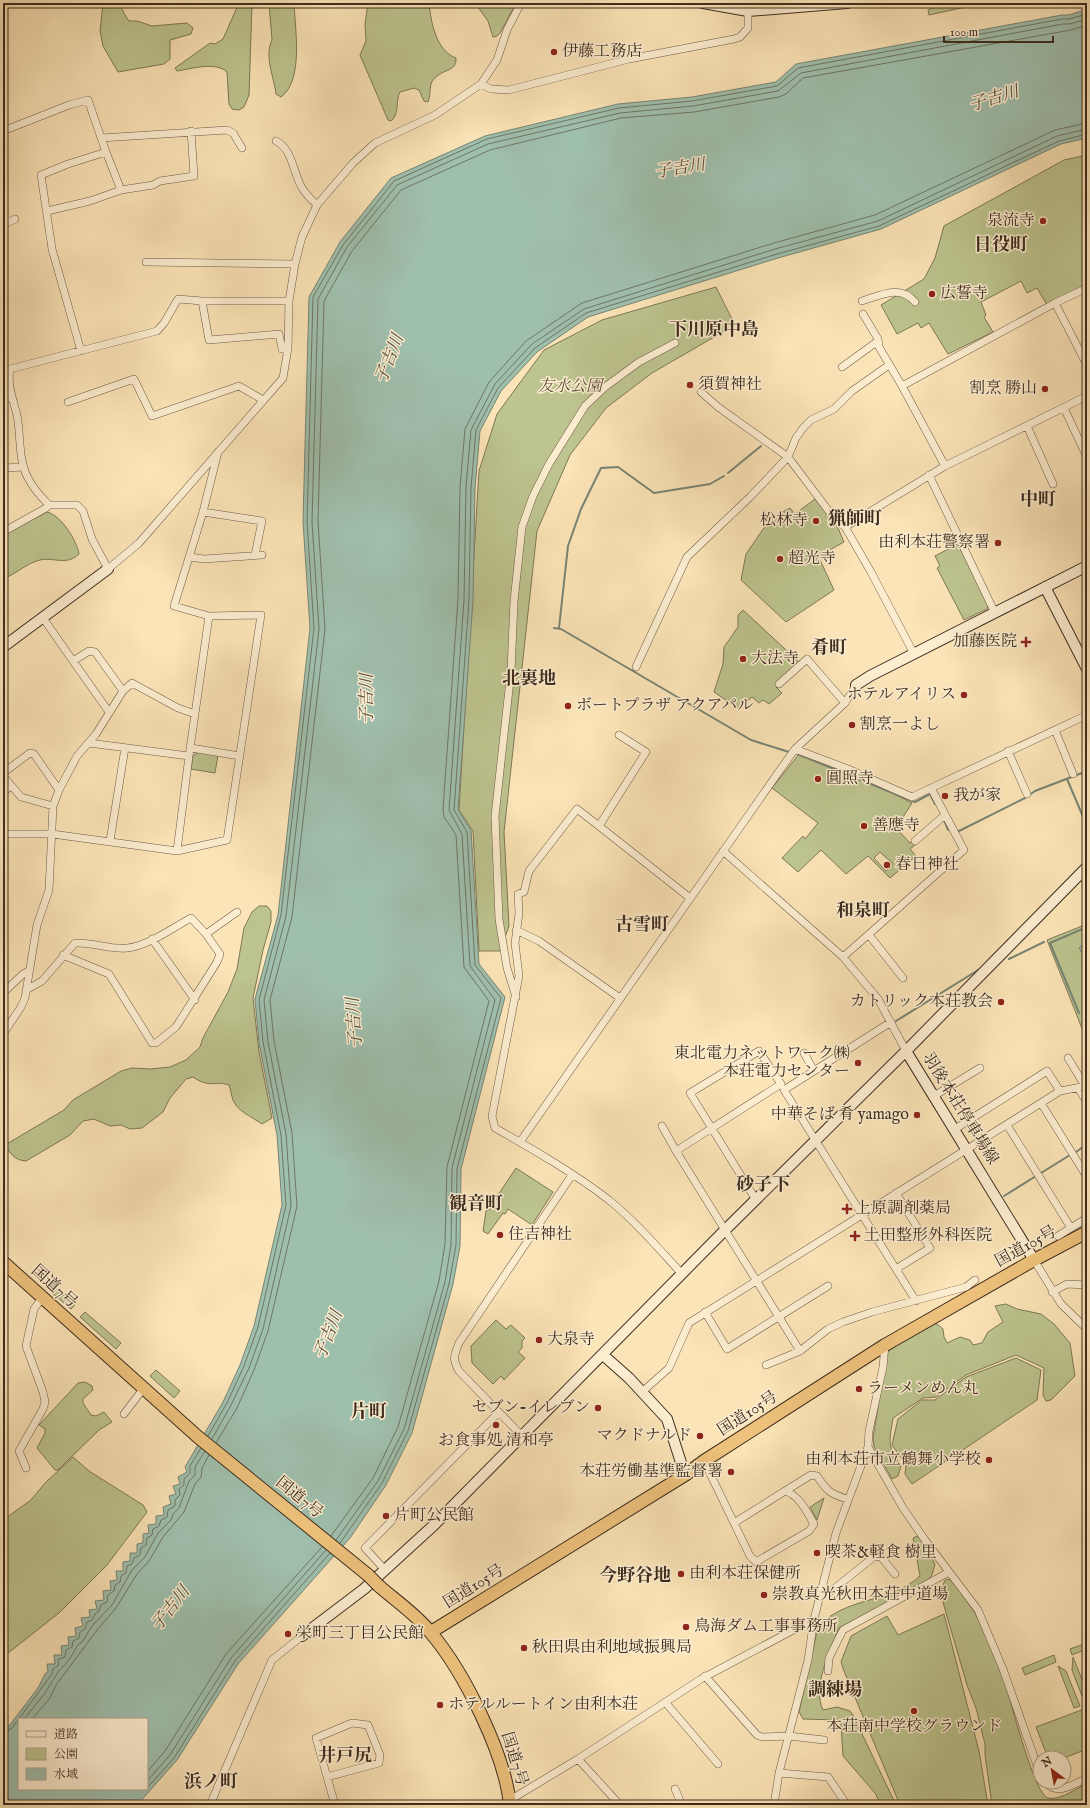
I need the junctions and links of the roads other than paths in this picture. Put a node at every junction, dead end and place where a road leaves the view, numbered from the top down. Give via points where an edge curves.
1 (521, 3) edge
2 (703, 3) edge
3 (848, 3) edge
4 (748, 11) junction
5 (480, 84) junction
6 (3, 131) edge
7 (191, 131) junction
8 (100, 138) junction
9 (276, 140) dead end
10 (242, 148) dead end
11 (106, 152) junction
12 (121, 190) junction
13 (318, 205) junction
14 (47, 210) junction
15 (15, 219) dead end
16 (3, 225) edge
17 (146, 262) dead end
18 (296, 264) junction
19 (1087, 288) edge
20 (202, 301) junction
21 (289, 301) junction
22 (862, 301) dead end
23 (915, 302) dead end
24 (1056, 303) junction
25 (863, 314) dead end
26 (878, 341) junction
27 (675, 342) dead end
28 (288, 348) junction
29 (80, 351) junction
30 (890, 365) junction
31 (1087, 365) edge
32 (842, 367) dead end
33 (902, 386) junction
34 (701, 392) dead end
35 (1087, 396) edge
36 (3, 398) edge
37 (11, 398) junction
38 (263, 400) junction
39 (68, 402) dead end
40 (1064, 408) junction
41 (1027, 426) junction
42 (218, 450) junction
43 (788, 457) junction
44 (1087, 457) edge
45 (944, 466) junction
46 (24, 467) junction
47 (3, 468) edge
48 (928, 475) junction
49 (1053, 484) dead end
50 (49, 505) junction
51 (203, 512) junction
52 (845, 527) junction
53 (3, 532) edge
54 (190, 557) junction
55 (1087, 566) edge
56 (108, 569) junction
57 (1045, 587) junction
58 (995, 613) junction
59 (209, 616) junction
60 (43, 618) junction
61 (3, 647) edge
62 (914, 654) junction
63 (73, 661) junction
64 (636, 667) dead end
65 (1087, 669) edge
66 (779, 684) dead end
67 (856, 685) joint
68 (123, 691) junction
69 (845, 703) junction
70 (110, 712) junction
71 (195, 714) junction
72 (1087, 715) edge
73 (1055, 730) junction
74 (619, 735) dead end
75 (90, 743) junction
76 (125, 748) junction
77 (191, 748) junction
78 (795, 749) junction
79 (1008, 751) junction
80 (189, 756) junction
81 (240, 756) junction
82 (3, 773) edge
83 (1073, 774) dead end
84 (3, 776) edge
85 (11, 786) junction
86 (931, 788) junction
87 (60, 790) junction
88 (3, 792) edge
89 (1027, 794) dead end
90 (53, 806) junction
91 (945, 815) junction
92 (599, 826) junction
93 (3, 834) edge
94 (52, 834) junction
95 (110, 841) junction
96 (915, 841) dead end
97 (177, 851) junction
98 (723, 851) junction
99 (1087, 867) edge
100 (690, 898) junction
101 (237, 912) dead end
102 (516, 930) junction
103 (206, 934) junction
104 (869, 935) junction
105 (152, 939) junction
106 (63, 955) junction
107 (843, 957) junction
108 (30, 970) junction
109 (903, 978) dead end
110 (26, 990) junction
111 (3, 993) edge
112 (516, 997) junction
113 (620, 998) junction
114 (195, 1000) junction
115 (891, 1022) junction
116 (3, 1034) edge
117 (906, 1051) junction
118 (804, 1054) dead end
119 (1068, 1058) dead end
120 (980, 1068) dead end
121 (814, 1071) junction
122 (1083, 1086) edge
123 (1060, 1091) junction
124 (934, 1096) junction
125 (1087, 1102) edge
126 (1040, 1103) junction
127 (1007, 1125) junction
128 (662, 1126) dead end
129 (712, 1129) junction
130 (955, 1129) junction
131 (815, 1141) junction
132 (520, 1142) junction
133 (968, 1149) junction
134 (676, 1151) junction
135 (572, 1175) junction
136 (1087, 1177) edge
137 (896, 1193) junction
138 (756, 1200) junction
139 (862, 1214) junction
140 (1087, 1218) edge
141 (1071, 1228) junction
142 (724, 1231) junction
143 (1087, 1232) edge
144 (1058, 1236) dead end
145 (1034, 1260) junction
146 (4, 1265) edge
147 (896, 1270) junction
148 (682, 1274) junction
149 (975, 1280) dead end
150 (756, 1281) junction
151 (1087, 1284) edge
152 (828, 1286) dead end
153 (1052, 1292) junction
154 (42, 1298) junction
155 (916, 1301) junction
156 (705, 1312) junction
157 (778, 1317) junction
158 (1087, 1329) edge
159 (885, 1345) junction
160 (800, 1351) junction
161 (603, 1355) junction
162 (766, 1364) dead end
163 (143, 1389) junction
164 (642, 1392) junction
165 (498, 1413) junction
166 (124, 1414) dead end
167 (522, 1436) junction
168 (868, 1446) junction
169 (704, 1460) junction
170 (26, 1468) dead end
171 (685, 1475) junction
172 (785, 1492) junction
173 (847, 1499) junction
174 (734, 1523) junction
175 (385, 1570) junction
176 (949, 1572) junction
177 (895, 1574) dead end
178 (821, 1593) junction
179 (814, 1619) junction
180 (431, 1632) junction
181 (302, 1636) joint
182 (828, 1671) dead end
183 (706, 1676) junction
184 (665, 1702) junction
185 (788, 1736) junction
186 (824, 1740) dead end
187 (1032, 1752) edge
188 (578, 1758) junction
189 (718, 1764) dead end
190 (779, 1773) junction
191 (327, 1777) junction
192 (1087, 1778) edge
193 (1072, 1786) edge
194 (675, 1789) dead end
195 (510, 1803) edge
196 (210, 1805) edge
197 (335, 1805) edge
198 (620, 1805) edge
199 (682, 1805) edge
200 (774, 1805) edge
201 (847, 1805) edge

1 - 5 street via 506,30 497,60
2 - 4 street
3 - 4 street
4 - 5 street via 748,28 740,37 734,39 629,59 508,90 491,89
5 - 13 street via 435,115 375,143 353,163
6 - 8 street via 88,100
7 - 8 street
7 - 10 street via 227,130 233,133
7 - 12 street via 194,176
8 - 11 street
9 - 13 street via 283,144 288,152 308,198
11 - 12 street
11 - 14 street via 41,175
12 - 14 street via 90,201
13 - 18 street via 302,237
14 - 29 street via 52,249
15 - 16 street
17 - 18 street
18 - 21 street
19 - 24 street
20 - 21 street
20 - 28 street via 209,340 280,334 282,349
20 - 29 street via 178,299 164,324 157,331
21 - 28 street
22 - 23 street via 899,291 909,295
24 - 31 street
24 - 33 street
25 - 26 street
26 - 30 street
26 - 32 street
27 - 112 street via 639,362 605,386 585,406 549,464 533,496 522,527 514,595 511,671 495,816 499,919 507,968
28 - 38 street via 282,378
29 - 37 street via 10,370 8,375
30 - 33 street
30 - 43 street via 852,391 834,408 810,420 796,438
33 - 45 street
34 - 43 street
35 - 40 street
36 - 37 street
37 - 46 street via 17,414
38 - 39 street via 239,386 152,416 134,379
38 - 42 street
40 - 41 street
40 - 44 street
41 - 45 street
41 - 49 street
42 - 51 street
42 - 56 street via 139,543
43 - 52 street via 834,518
43 - 64 street via 750,498 687,557
45 - 48 street
46 - 47 street
46 - 50 street via 28,478
48 - 52 street
48 - 58 street
50 - 53 street
50 - 56 street via 77,505 83,511 92,539
51 - 54 street
51 - 54 street via 262,521 258,555 204,559
52 - 62 street
54 - 59 street via 174,606
55 - 57 street
56 - 60 street
57 - 58 street
57 - 65 street
58 - 62 street
59 - 71 street
59 - 81 street via 261,615
60 - 61 street
60 - 63 street
62 - 67 street
63 - 68 street via 89,651 95,652
63 - 70 street
66 - 69 street via 807,658
67 - 69 street
68 - 70 street
68 - 71 street via 132,683 136,684 178,708
69 - 78 street
70 - 75 street
71 - 77 street
72 - 73 street
73 - 79 street
73 - 83 street
74 - 92 street via 646,752
75 - 76 street
75 - 87 street via 77,756
76 - 80 street
76 - 95 street
77 - 80 street
77 - 81 street
78 - 86 street via 912,797
78 - 98 street
79 - 86 street
79 - 89 street
80 - 97 street
81 - 97 street via 227,840
82 - 87 street via 30,753 34,754
84 - 85 street
85 - 88 street
85 - 90 street via 21,797
86 - 91 street
87 - 90 street
90 - 94 street
91 - 96 street
91 - 104 street via 964,850
92 - 100 street
92 - 102 street via 577,809 529,871 524,892 518,894 519,913
93 - 94 street
94 - 95 street
94 - 108 street via 49,890 37,925
95 - 97 street
98 - 100 street
98 - 107 street
99 - 117 street, 羽後本荘停車場線
100 - 113 street
101 - 103 street
102 - 112 street via 514,943 519,976
102 - 113 street via 539,941
103 - 105 street via 191,918
103 - 114 street via 220,954
104 - 107 street
104 - 109 street
105 - 106 street via 126,948 75,943
105 - 114 street
106 - 110 street via 42,981
106 - 114 street via 109,974 152,1043 176,1027
107 - 115 street via 870,988
108 - 110 street
108 - 111 street via 22,974
110 - 116 street via 21,1006
112 - 132 street via 492,1116 495,1128
113 - 132 street
115 - 117 street
115 - 121 street
117 - 124 street, 羽後本荘停車場線
117 - 131 street
118 - 121 street
119 - 122 street
120 - 124 street
121 - 131 street via 784,1090
122 - 123 street
122 - 125 street
123 - 126 street
123 - 130 street via 1047,1071
124 - 130 street, 羽後本荘停車場線
126 - 127 street
126 - 136 street
127 - 133 street
127 - 141 street
128 - 134 street
129 - 129 street via 690,1093 759,1051 781,1084
129 - 134 street
129 - 138 street
130 - 133 street, 羽後本荘停車場線
131 - 138 street
131 - 139 street
132 - 135 street
133 - 137 street
133 - 145 street, 羽後本荘停車場線
134 - 142 street
135 - 148 street via 632,1220
135 - 165 street via 459,1343 455,1354 454,1362 459,1371
137 - 139 street
137 - 147 street via 930,1248
138 - 142 street
139 - 147 street
139 - 150 street
140 - 141 street
141 - 144 street
142 - 148 street
142 - 150 street
143 - 145 highway, 国道105号
145 - 153 street
145 - 159 highway, 国道105号
146 - 154 highway, 国道7号
147 - 155 street
148 - 161 street
149 - 155 street via 966,1287
150 - 156 street
150 - 157 street
151 - 153 street via 1067,1284
152 - 157 street
153 - 158 street via 1066,1310
154 - 163 highway, 国道7号
154 - 170 street via 34,1309 26,1346 45,1402 19,1451
155 - 160 street via 872,1312 828,1328
156 - 157 street via 727,1349
156 - 164 street via 689,1322 669,1368
157 - 160 street
159 - 168 street
159 - 169 highway, 国道105号
160 - 162 street
161 - 164 street
161 - 167 street
163 - 166 street
163 - 180 highway, 国道7号, bridge via 368,1575
164 - 171 street via 667,1418
165 - 167 street
165 - 175 street via 365,1548
167 - 175 street via 434,1525
168 - 173 street
168 - 176 street via 903,1508
169 - 171 highway, 国道105号
169 - 174 street
171 - 180 highway, 国道105号
172 - 173 street via 811,1475 817,1476 828,1492
172 - 174 street
172 - 174 street via 791,1493 814,1524 808,1531 756,1562 750,1556
173 - 178 street
175 - 181 street
176 - 182 street via 843,1630 829,1658
176 - 187 street via 972,1600 990,1636
177 - 178 street via 881,1557 875,1556 830,1592
178 - 179 street
179 - 183 street
179 - 185 street via 808,1660
180 - 195 highway, 国道7号 via 477,1705 500,1762
181 - 196 street via 272,1660
183 - 184 street
183 - 185 street via 757,1735
184 - 188 street
184 - 189 street
185 - 186 street
185 - 190 street
188 - 195 street
188 - 198 street
190 - 200 street
190 - 201 street via 828,1777
191 - 191 street via 316,1738 352,1723 368,1725 380,1756 379,1763
191 - 197 street
192 - 193 street
194 - 199 street

